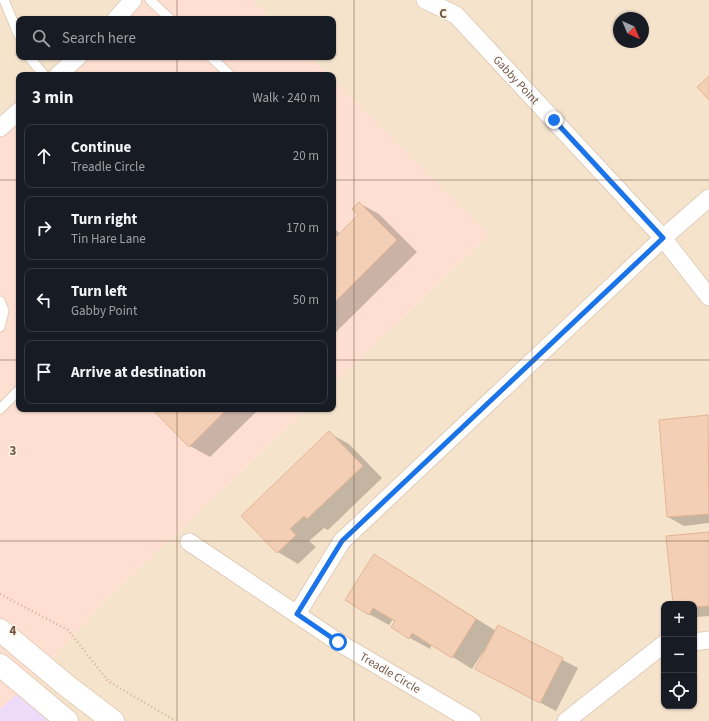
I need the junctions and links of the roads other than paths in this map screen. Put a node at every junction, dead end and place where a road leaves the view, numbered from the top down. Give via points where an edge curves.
1 (4, 0) edge
2 (133, 0) edge
3 (150, 0) edge
4 (425, 0) edge
5 (119, 16) edge
6 (167, 16) edge
7 (16, 29) edge
8 (32, 60) edge
9 (75, 60) edge
10 (214, 60) edge
11 (42, 72) edge
12 (61, 72) edge
13 (227, 72) edge
14 (16, 113) edge
15 (0, 128) edge
16 (709, 198) edge
17 (663, 238) junction
18 (709, 297) edge
19 (0, 301) edge
20 (0, 327) edge
21 (16, 393) edge
22 (0, 409) edge
23 (189, 542) dead end
24 (297, 614) junction
25 (0, 630) edge
26 (709, 640) edge
27 (697, 642) edge
28 (661, 646) edge
29 (0, 665) edge
30 (67, 721) edge
31 (113, 721) edge
32 (472, 721) edge
33 (566, 721) edge

1 - 7 lane
2 - 5 street
3 - 6 lane
4 - 17 street, Gabby Point via 456,15
8 - 11 lane
9 - 12 street
10 - 13 lane
14 - 15 street
16 - 17 street
17 - 18 street, Gabby Point
17 - 24 street via 342,541
19 - 20 lane via 4,311
21 - 22 lane
23 - 24 street, Treadle Circle
24 - 32 street, Treadle Circle via 338,642
25 - 31 main road
26 - 27 street
28 - 33 street
29 - 30 main road

